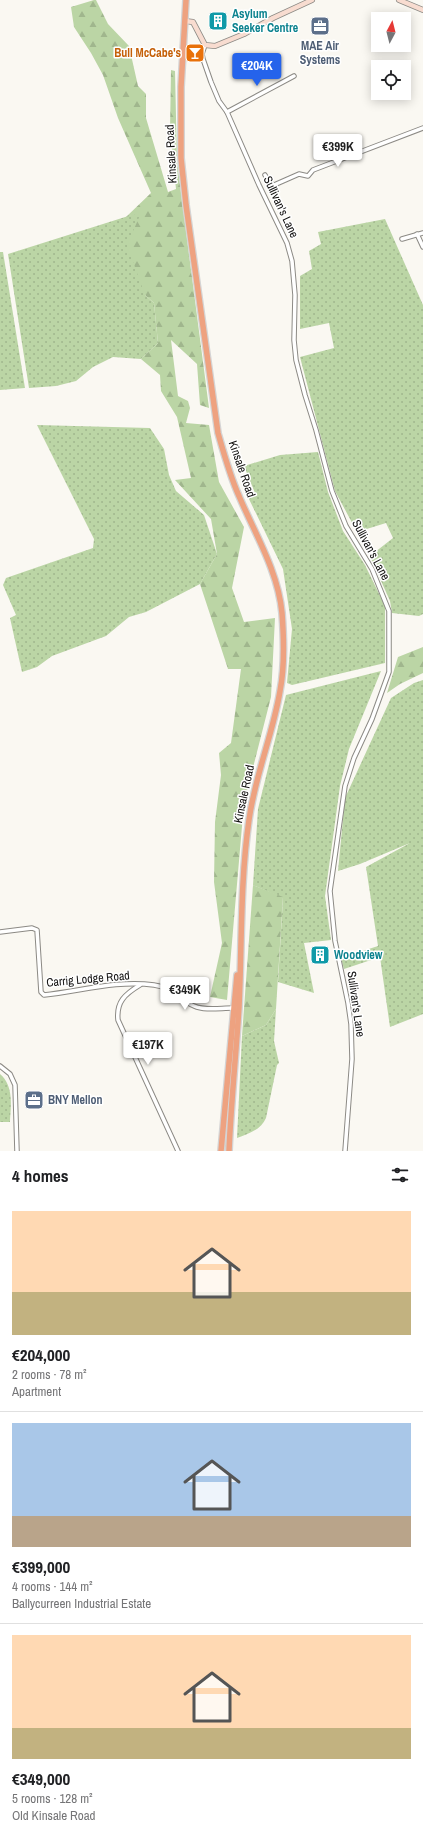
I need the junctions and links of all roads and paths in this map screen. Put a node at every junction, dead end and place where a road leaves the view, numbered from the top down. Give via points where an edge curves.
1 (186, 0) edge
2 (312, 0) edge
3 (400, 0) edge
4 (423, 10) edge
5 (185, 21) junction
6 (205, 45) junction
7 (294, 76) dead end
8 (228, 112) junction
9 (423, 128) edge
10 (265, 175) dead end
11 (423, 233) edge
12 (417, 234) junction
13 (402, 239) dead end
14 (423, 247) edge
15 (37, 923) dead end
16 (35, 929) junction
17 (0, 932) edge
18 (241, 937) junction
19 (142, 985) junction
20 (233, 1008) junction
21 (0, 1066) edge
22 (17, 1151) edge
23 (178, 1151) edge
24 (221, 1151) edge
25 (229, 1151) edge
26 (345, 1151) edge

1 - 5 highway, Kinsale Road
2 - 6 main road via 244,34 215,46
3 - 4 main road
5 - 6 main road via 193,22
5 - 18 highway, Kinsale Road via 181,87 181,158 218,433 238,495 272,570 281,611 283,636 280,692 256,779 248,822
6 - 8 street, Sullivan's Lane via 202,54 205,65 219,100
7 - 8 street
8 - 26 street, Sullivan's Lane via 287,243 292,262 295,295 296,360 332,492 346,526 372,568 389,611 390,672 345,786 330,891 335,940 351,1024 352,1059
9 - 10 street via 313,170 308,176 299,174 274,185 268,182
11 - 12 street
12 - 13 street
12 - 14 street
15 - 16 street
16 - 17 street
16 - 19 street, Carrig Lodge Road via 38,935 41,992 44,995 98,986
18 - 20 highway, Kinsale Road
18 - 25 highway, Kinsale Road
19 - 20 street via 167,988 198,1008
19 - 23 street via 122,998 118,1007 118,1020
20 - 24 highway, Kinsale Road
21 - 22 street via 10,1074 15,1085

